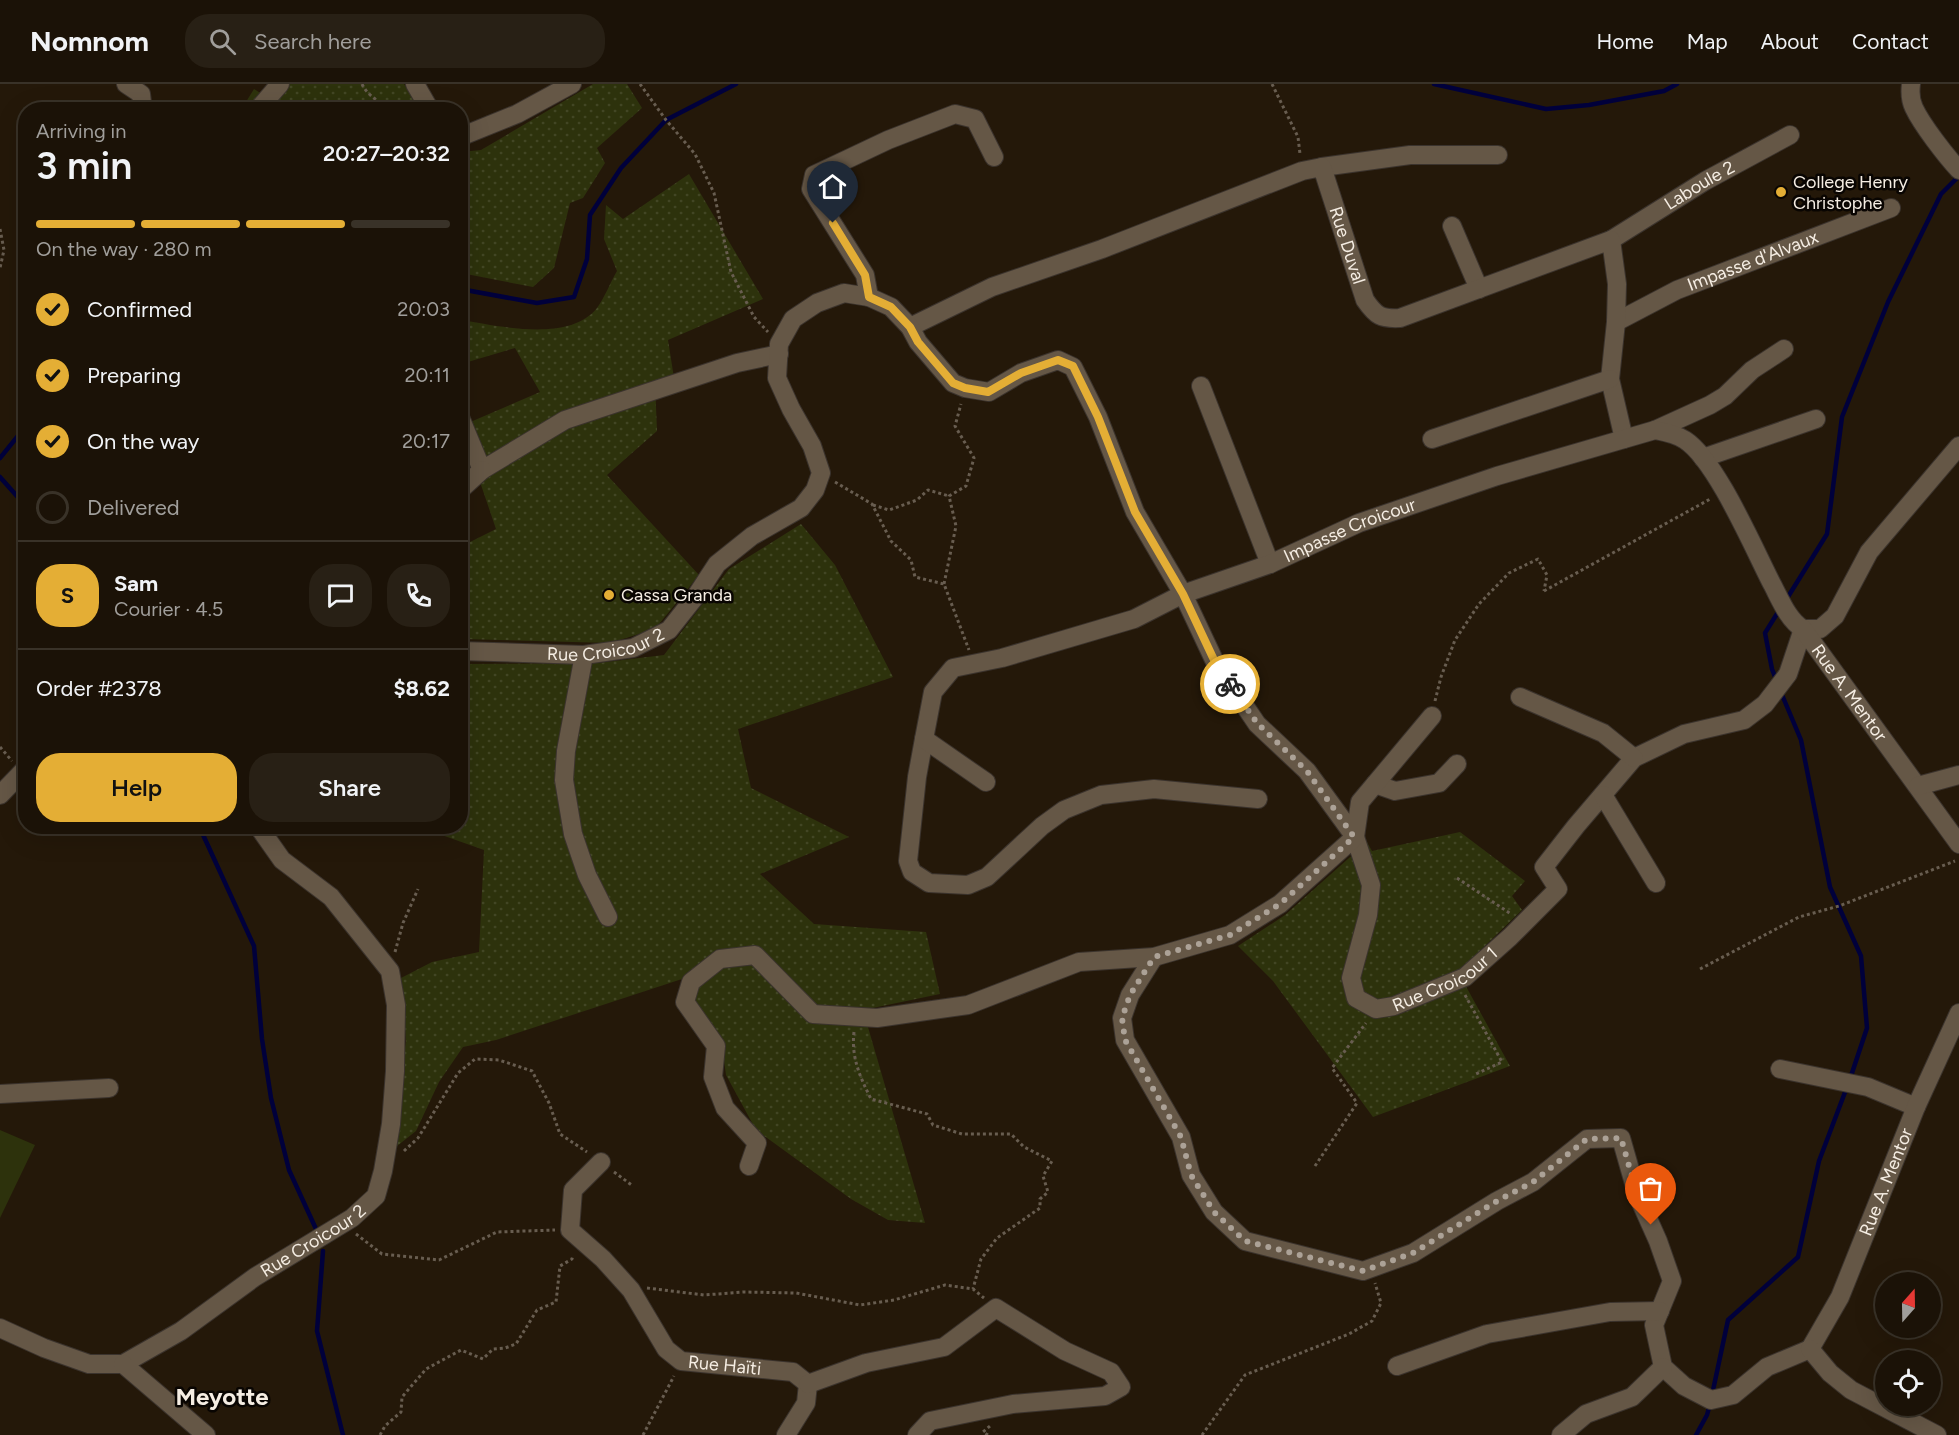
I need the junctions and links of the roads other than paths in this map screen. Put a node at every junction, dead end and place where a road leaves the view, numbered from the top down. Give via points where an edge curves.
1 (126, 84) edge
2 (280, 84) edge
3 (415, 84) edge
4 (572, 84) edge
5 (1911, 84) edge
6 (540, 92) edge
7 (142, 102) edge
8 (264, 102) edge
9 (425, 102) edge
10 (468, 134) edge
11 (1790, 135) dead end
12 (1498, 155) dead end
13 (993, 157) dead end
14 (1954, 165) edge
15 (1322, 167) junction
16 (1891, 208) dead end
17 (1452, 226) dead end
18 (1611, 240) junction
19 (1479, 290) junction
20 (869, 297) junction
21 (1616, 322) junction
22 (910, 327) junction
23 (779, 349) junction
24 (1784, 349) dead end
25 (1610, 379) junction
26 (1201, 386) dead end
27 (1816, 419) dead end
28 (1655, 430) junction
29 (468, 436) edge
30 (1432, 439) dead end
31 (1624, 439) junction
32 (1959, 446) edge
33 (1703, 458) junction
34 (482, 470) junction
35 (468, 483) edge
36 (1270, 564) junction
37 (1183, 594) junction
38 (1803, 629) junction
39 (468, 651) edge
40 (584, 655) junction
41 (1520, 697) dead end
42 (1432, 716) road end
43 (924, 740) junction
44 (1634, 758) junction
45 (1457, 764) dead end
46 (1959, 775) edge
47 (18, 776) edge
48 (986, 783) dead end
49 (1376, 784) junction
50 (1918, 786) junction
51 (0, 795) edge
52 (1603, 795) junction
53 (1258, 799) dead end
54 (264, 834) edge
55 (1354, 837) junction
56 (1959, 844) edge
57 (1656, 883) dead end
58 (609, 917) dead end
59 (1154, 957) junction
60 (1959, 1013) edge
61 (1780, 1069) dead end
62 (109, 1088) dead end
63 (0, 1094) edge
64 (1916, 1107) junction
65 (601, 1162) road end
66 (749, 1166) dead end
67 (1660, 1311) junction
68 (0, 1328) edge
69 (1810, 1349) junction
70 (123, 1364) junction
71 (1397, 1366) dead end
72 (1663, 1367) junction
73 (808, 1384) junction
74 (206, 1435) edge
75 (786, 1435) edge
76 (917, 1435) edge
77 (1561, 1435) edge
78 (1937, 1435) edge

1 - 7 street via 141,94
2 - 8 street
3 - 9 street
4 - 6 street
5 - 14 street via 1913,107
6 - 10 street via 509,118
11 - 18 street, Laboule 2 via 1705,181
12 - 15 street via 1410,155
13 - 20 street via 975,119 956,114 814,175 811,189 865,275
15 - 19 street, Rue Duval via 1365,300 1374,313 1386,319 1400,318
15 - 22 street via 1302,171 993,287
16 - 21 street, Impasse d'Alvaux via 1677,290
17 - 19 street
18 - 19 street, Rue Duval
18 - 21 street via 1617,284
20 - 22 street via 891,307
20 - 23 street via 844,293 817,303 793,320
21 - 25 street
22 - 37 street via 953,383 965,388 988,392 1021,373 1058,360 1073,366 1098,417 1135,512
23 - 34 street via 565,420
23 - 40 street, Rue Croicour 2 via 777,378 812,446 821,473 815,490 801,508 752,536 717,564 669,630 633,648
24 - 28 street, Impasse Croicour via 1752,370 1718,401
25 - 30 street
25 - 31 street
26 - 36 street
27 - 33 street
28 - 31 street, Impasse Croicour
28 - 33 street via 1686,441
29 - 34 street
31 - 36 street, Impasse Croicour via 1497,476 1370,520
32 - 38 street via 1869,552 1835,616 1820,628
33 - 38 street via 1788,613
34 - 35 street
36 - 37 street, Impasse Croicour
37 - 43 street, Impasse Croicour via 1134,619 1002,658 953,668 933,692
37 - 55 street, Rue Croicour 1 via 1215,662 1257,723 1307,771
38 - 44 street, Rue Croicour 1 via 1788,674 1765,704 1744,720 1684,734
38 - 50 street, Rue A. Mentor
39 - 40 street, Rue Croicour 2
40 - 58 street via 564,780 587,875
41 - 44 street via 1604,733
42 - 49 street
43 - 48 street
43 - 53 street, Impasse Croicour via 908,861 912,872 929,883 968,885 987,878 1042,826 1064,810 1101,795 1154,789
44 - 52 street, Rue Croicour 1
45 - 49 street via 1439,783 1395,791
46 - 50 street
47 - 51 street
49 - 55 street via 1360,802
50 - 56 street, Rue A. Mentor
52 - 55 street, Rue Croicour 1 via 1544,867 1558,889 1525,922 1465,977 1376,1010 1356,998 1351,978 1368,915 1371,885
52 - 57 street
54 - 70 street, Rue Croicour 2 via 282,860 331,897 390,971 396,1005 395,1071 383,1171 375,1196 352,1218 255,1277 181,1331
55 - 59 street via 1280,904 1230,935
59 - 66 street via 1079,962 968,1005 878,1018 813,1014 755,956 720,959 691,982 685,1002 716,1046 713,1077 725,1108 757,1143
59 - 67 street via 1130,995 1122,1018 1125,1040 1181,1137 1191,1175 1214,1212 1245,1241 1363,1271 1413,1253 1533,1182 1587,1139 1621,1138 1637,1194 1672,1281
60 - 64 street, Rue A. Mentor
61 - 64 street via 1868,1087
62 - 63 street
64 - 69 street, Rue A. Mentor via 1840,1297
65 - 73 street, Rue Haïti via 573,1190 574,1234 631,1290 666,1349 681,1360 793,1372
67 - 71 street via 1610,1312 1487,1334
67 - 72 street via 1654,1325
68 - 70 street, Rue Croicour 2 via 89,1364
69 - 72 street via 1767,1367 1733,1395 1711,1400 1684,1386
69 - 78 street via 1851,1390
70 - 74 street
72 - 77 street via 1632,1397 1586,1414
73 - 75 street via 807,1403
73 - 76 street via 866,1363 944,1347 996,1308 1065,1351 1111,1372 1121,1387 1105,1396 1013,1404 930,1422

